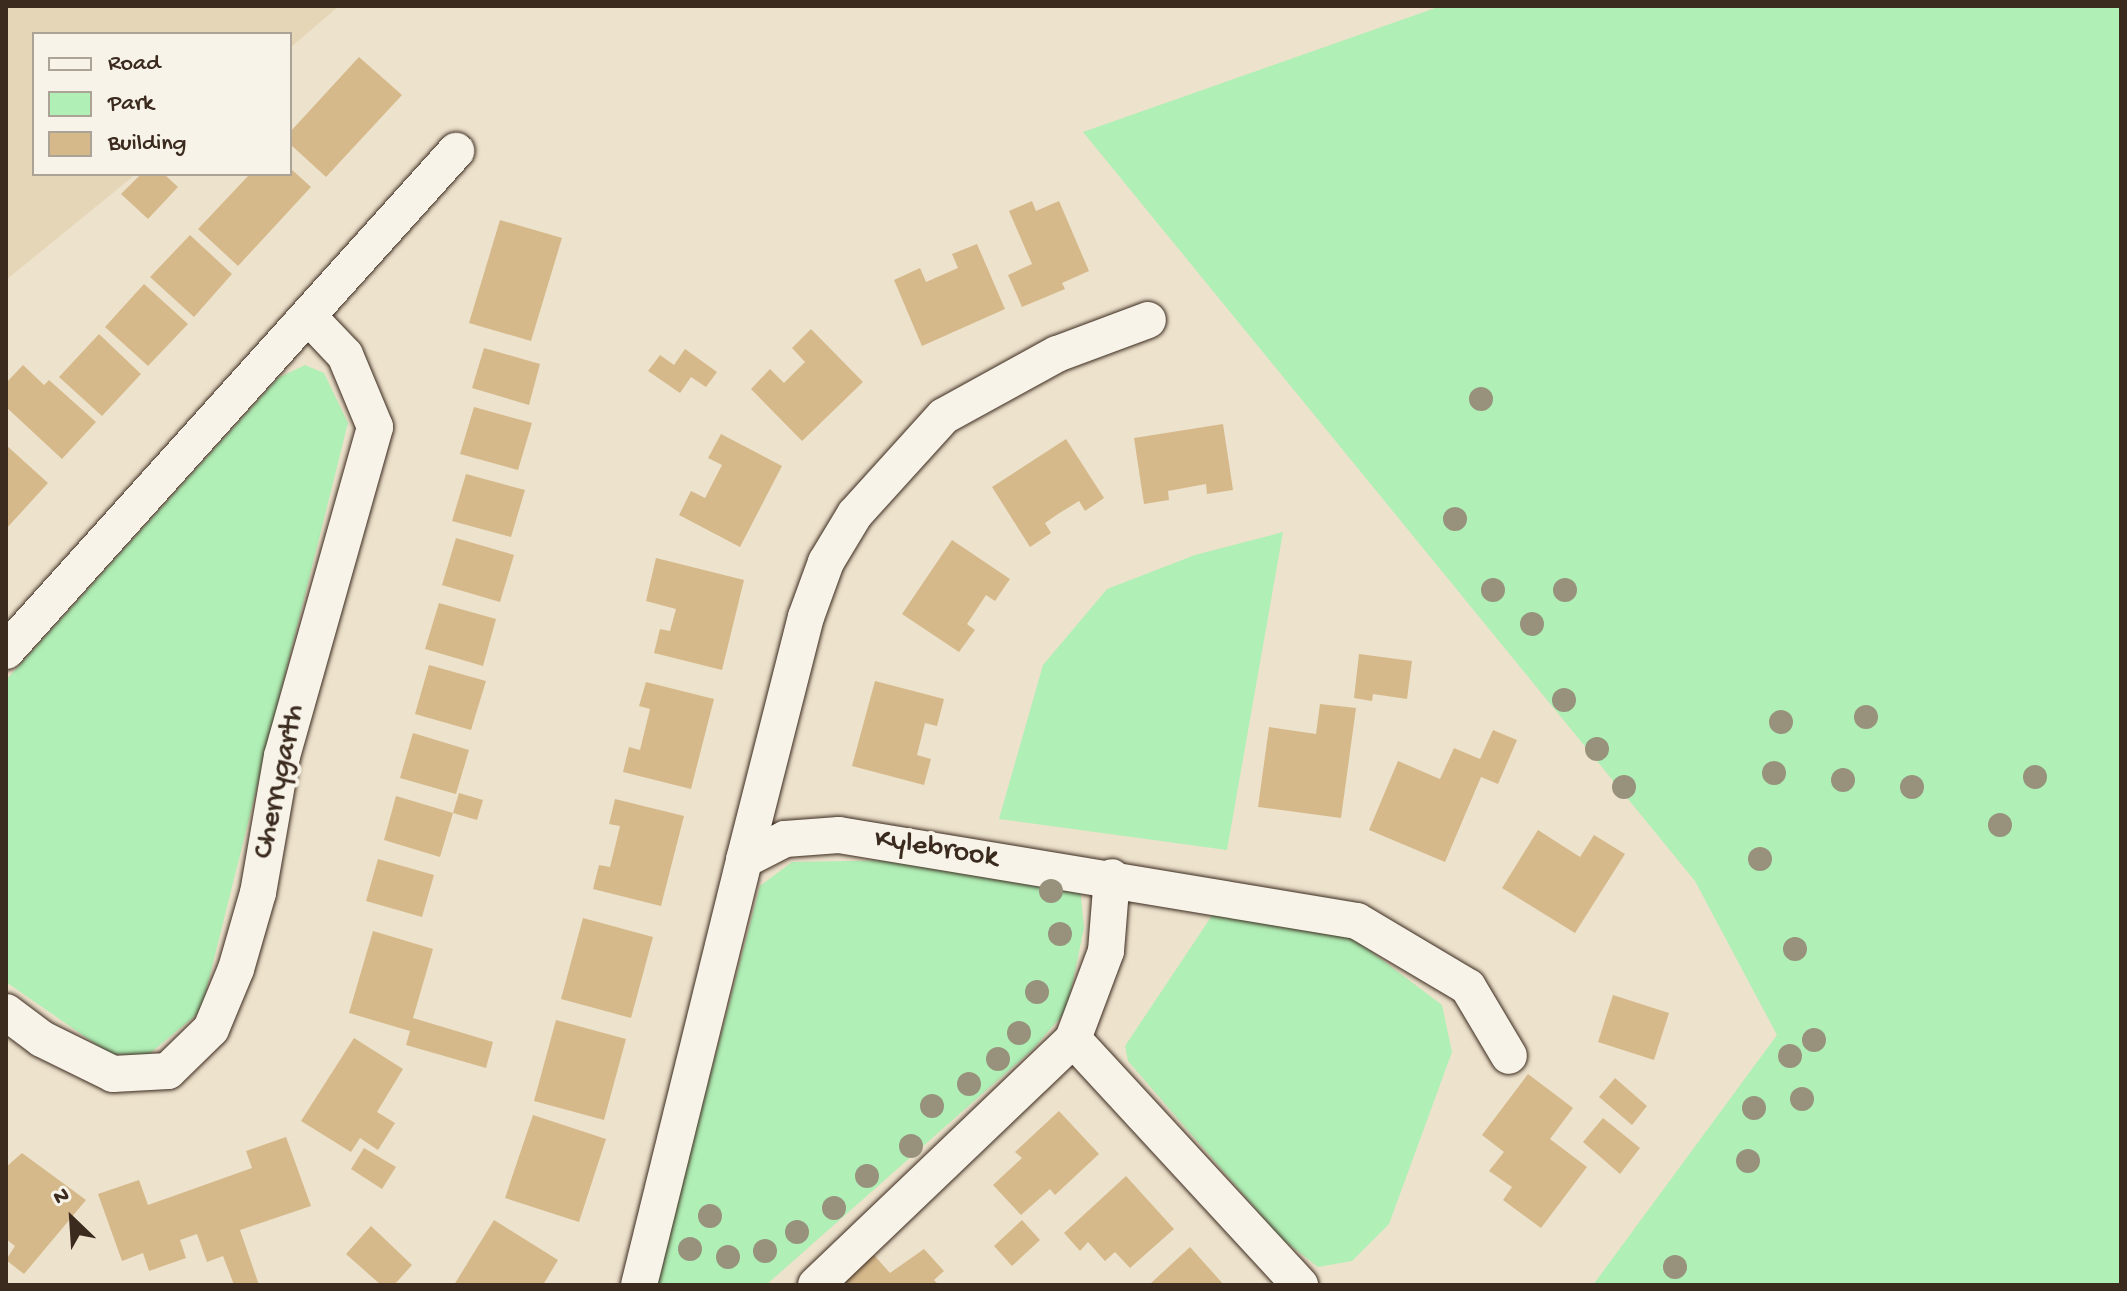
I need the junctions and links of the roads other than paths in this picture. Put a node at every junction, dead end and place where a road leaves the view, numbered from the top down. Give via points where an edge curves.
1 (456, 151) dead end
2 (309, 317) junction
3 (1148, 320) dead end
4 (6, 651) edge
5 (744, 860) junction
6 (1112, 877) junction
7 (6, 1012) edge
8 (1073, 1039) junction
9 (1509, 1056) dead end
10 (639, 1285) edge
11 (816, 1285) edge
12 (1300, 1285) edge

1 - 2 street
2 - 4 street
2 - 7 street, Cherrygarth via 345,355 375,427 282,756 258,893 236,969 211,1029 168,1071 113,1074 42,1039
3 - 5 street via 1057,354 944,416 855,514 826,562 806,617
5 - 6 street, Kylebrook via 785,839 839,835
5 - 10 street
6 - 8 street via 1106,951
6 - 9 street, Kylebrook via 1357,921 1468,987
8 - 11 street
8 - 12 street

